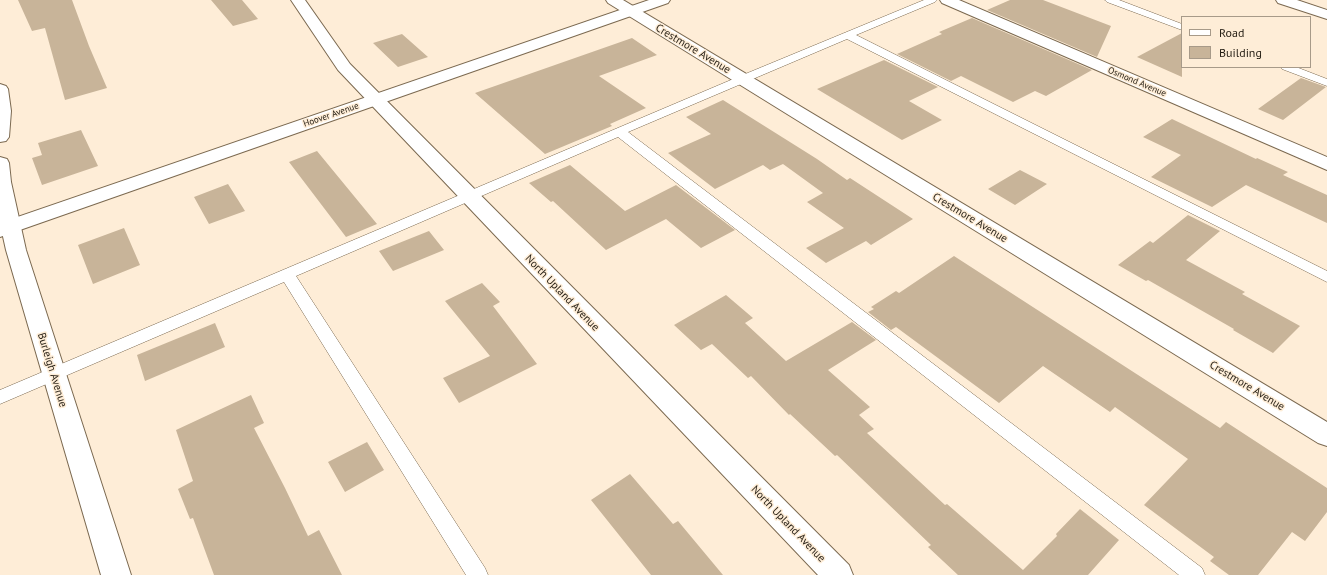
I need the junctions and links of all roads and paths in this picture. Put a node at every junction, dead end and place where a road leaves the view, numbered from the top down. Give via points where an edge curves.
1 (298, 0) edge
2 (613, 0) edge
3 (663, 0) edge
4 (932, 0) edge
5 (947, 0) edge
6 (1110, 0) edge
7 (1283, 0) edge
8 (631, 11) junction
9 (1327, 15) edge
10 (1181, 27) edge
11 (847, 35) junction
12 (1289, 68) edge
13 (742, 79) junction
14 (1327, 83) edge
15 (0, 89) edge
16 (375, 100) junction
17 (620, 132) junction
18 (0, 137) edge
19 (0, 163) edge
20 (1327, 164) edge
21 (469, 198) junction
22 (5, 228) edge
23 (287, 275) junction
24 (1327, 277) edge
25 (53, 374) junction
26 (0, 397) edge
27 (1327, 435) edge
28 (116, 575) edge
29 (478, 575) edge
30 (838, 575) edge
31 (1195, 575) edge

1 - 16 street, North Upland Avenue via 344,67
2 - 8 street, Crestmore Avenue
3 - 8 street, Hoover Avenue
4 - 11 lane
5 - 20 street, Osmond Avenue
6 - 10 lane
7 - 9 street
8 - 13 street, Crestmore Avenue
8 - 16 street, Hoover Avenue
11 - 13 lane
11 - 24 lane
12 - 14 lane
13 - 17 lane
13 - 27 street, Crestmore Avenue
15 - 18 street
16 - 21 street, North Upland Avenue
16 - 22 street, Hoover Avenue
17 - 21 lane
17 - 31 lane
19 - 22 street, Burleigh Avenue
21 - 23 lane
21 - 30 street, North Upland Avenue
22 - 25 street, Burleigh Avenue via 16,250
23 - 25 lane
23 - 29 lane
25 - 26 lane
25 - 28 street, Burleigh Avenue

